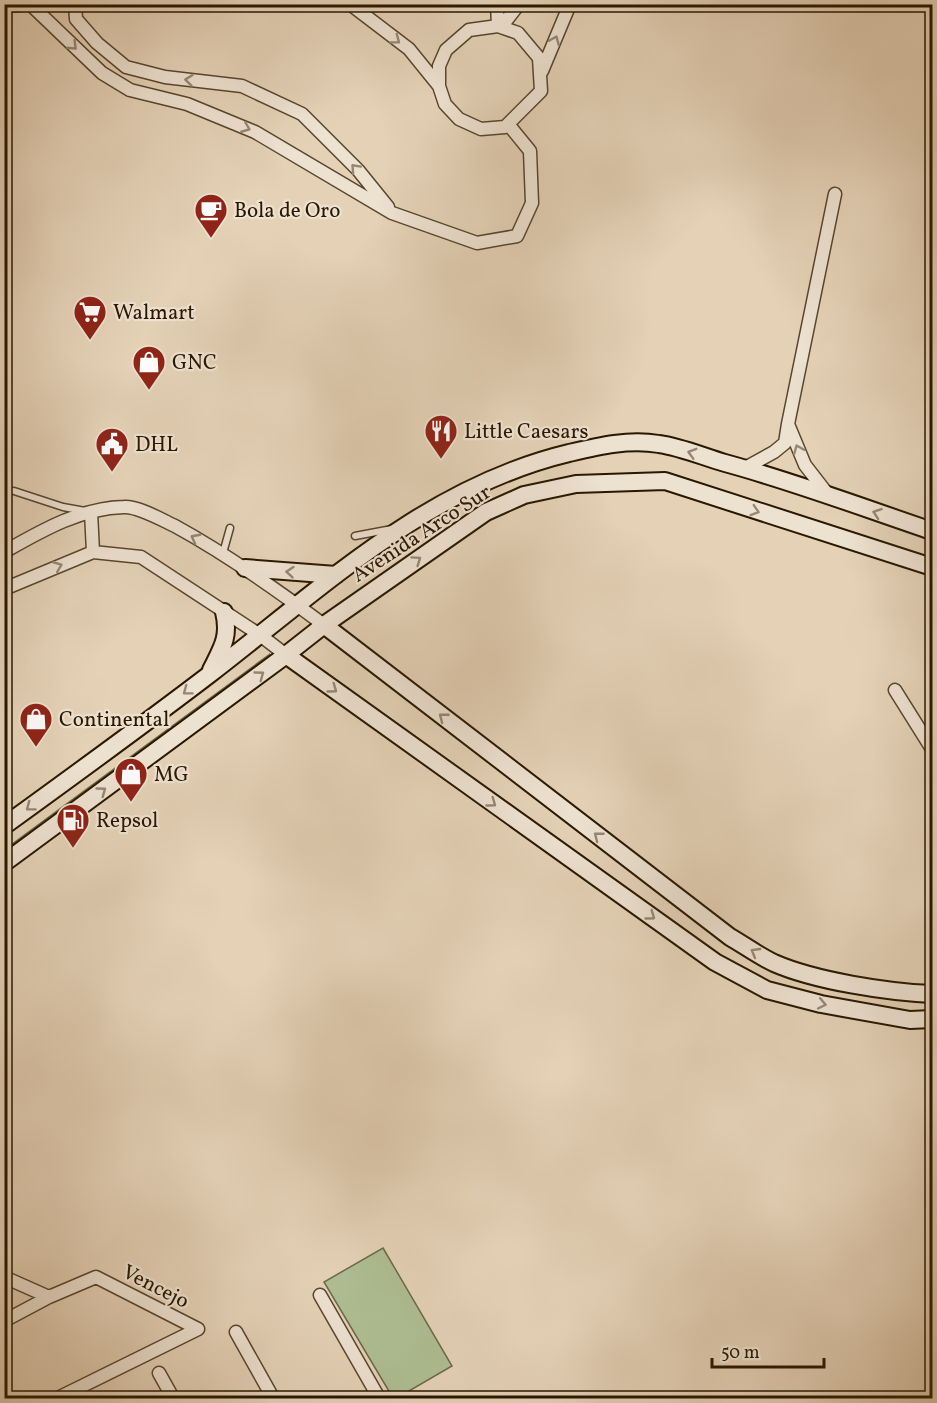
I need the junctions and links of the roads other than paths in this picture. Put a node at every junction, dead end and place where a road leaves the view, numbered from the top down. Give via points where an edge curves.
1 (75, 4) edge
2 (350, 4) edge
3 (496, 4) edge
4 (519, 4) edge
5 (570, 4) edge
6 (32, 5) edge
7 (4, 6) edge
8 (500, 26) junction
9 (540, 75) junction
10 (439, 86) junction
11 (508, 124) junction
12 (835, 194) dead end
13 (392, 213) junction
14 (788, 424) junction
15 (745, 468) junction
16 (14, 492) dead end
17 (830, 496) junction
18 (90, 512) junction
19 (404, 526) junction
20 (230, 528) dead end
21 (933, 531) edge
22 (355, 536) dead end
23 (4, 552) edge
24 (93, 552) junction
25 (223, 553) junction
26 (903, 559) junction
27 (933, 567) edge
28 (245, 568) junction
29 (336, 575) junction
30 (933, 577) edge
31 (4, 589) edge
32 (298, 606) junction
33 (224, 612) junction
34 (324, 625) junction
35 (260, 635) junction
36 (286, 655) junction
37 (209, 675) junction
38 (895, 690) dead end
39 (933, 749) edge
40 (4, 826) edge
41 (4, 863) edge
42 (933, 994) edge
43 (933, 1019) edge
44 (4, 1277) edge
45 (320, 1294) dead end
46 (49, 1297) junction
47 (4, 1321) edge
48 (236, 1332) dead end
49 (159, 1373) dead end
50 (58, 1398) edge
51 (173, 1398) edge
52 (273, 1398) edge
53 (379, 1398) edge

13 -> 1 street via 358,170 302,114 242,86 165,77 126,67 76,19
2 -> 10 street via 409,49
3 - 8 street
4 - 8 street
9 -> 5 street
6 - 7 street
6 -> 13 street via 102,74 130,90 187,105 255,132
8 - 9 street via 518,33 539,58
8 - 10 street via 469,30 446,50 439,66
9 - 11 street via 541,91
10 - 11 street via 445,104 459,119 480,129
11 - 13 street via 530,151 532,203 517,236 477,243
12 - 14 street
14 - 15 street via 785,443
17 -> 14 street via 805,465
15 - 17 main road, Avenida Arco Sur
15 -> 19 main road, Avenida Arco Sur via 658,444 611,443 515,469 435,506
16 - 18 lane
21 -> 17 main road, Avenida Arco Sur
18 - 23 street via 59,523
18 - 24 street
25 -> 18 street via 156,517 126,506
19 - 22 lane
19 - 29 main road, Avenida Arco Sur
20 - 25 lane
31 -> 24 street
24 - 33 street via 141,557
25 - 28 street
26 - 27 main road, Avenida Arco Sur
26 - 30 main road
34 -> 26 main road, Avenida Arco Sur via 486,512 524,495 576,484 665,481
29 -> 28 main road
28 - 32 street
29 - 32 main road, Avenida Arco Sur
32 - 34 street
32 - 35 main road, Avenida Arco Sur
33 - 35 street
33 - 37 main road via 225,642
34 - 36 main road, Avenida Arco Sur
42 -> 34 main road via 824,979 774,963 730,937
35 - 36 street
35 - 37 main road, Avenida Arco Sur
41 -> 36 main road, Avenida Arco Sur
36 -> 43 main road via 715,962 767,990 910,1020
37 -> 40 main road, Avenida Arco Sur
38 - 39 street
44 - 46 street
45 - 53 street
46 - 47 street
46 - 50 street, Vencejo via 96,1277 198,1329
48 - 52 street
49 - 51 street

